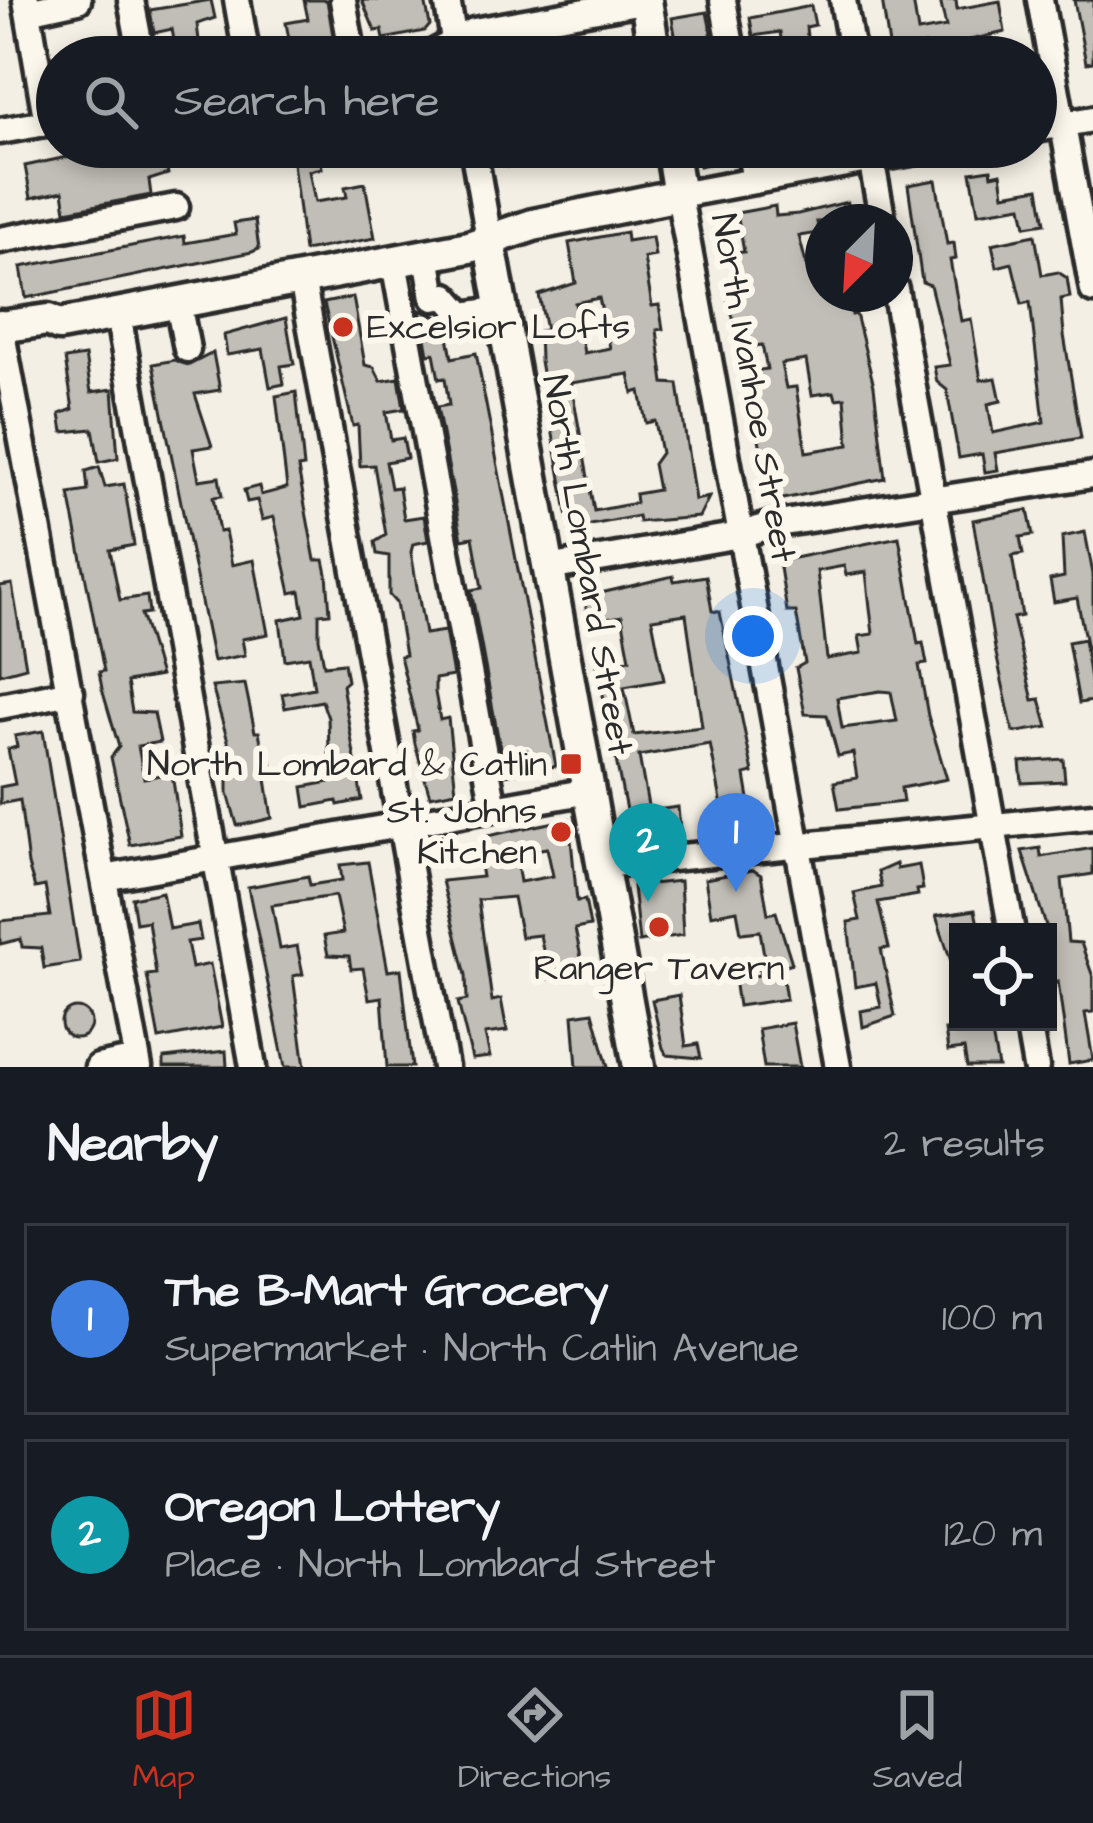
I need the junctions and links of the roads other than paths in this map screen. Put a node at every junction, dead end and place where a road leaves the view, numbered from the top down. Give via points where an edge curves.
1 (77, 0) edge
2 (131, 0) edge
3 (237, 0) edge
4 (343, 0) edge
5 (447, 0) edge
6 (647, 0) edge
7 (723, 0) edge
8 (843, 0) edge
9 (1040, 0) edge
10 (27, 6) edge
11 (138, 36) edge
12 (243, 36) edge
13 (349, 36) edge
14 (453, 36) edge
15 (469, 36) edge
16 (653, 36) edge
17 (729, 36) edge
18 (849, 36) edge
19 (1047, 36) edge
20 (36, 48) edge
21 (1057, 92) edge
22 (1093, 119) edge
23 (36, 124) edge
24 (1063, 124) junction
25 (1057, 125) edge
26 (0, 130) edge
27 (477, 168) edge
28 (674, 168) edge
29 (752, 168) edge
30 (808, 168) edge
31 (873, 168) edge
32 (754, 181) junction
33 (679, 195) junction
34 (880, 204) edge
35 (176, 207) dead end
36 (489, 239) junction
37 (0, 240) edge
38 (427, 255) junction
39 (394, 262) junction
40 (302, 279) junction
41 (1093, 290) edge
42 (178, 303) junction
43 (502, 309) junction
44 (899, 312) edge
45 (118, 314) junction
46 (2, 333) edge
47 (187, 349) dead end
48 (1093, 475) edge
49 (934, 501) junction
50 (740, 535) junction
51 (548, 568) junction
52 (71, 692) junction
53 (0, 706) edge
54 (589, 791) junction
55 (494, 808) junction
56 (1093, 816) edge
57 (400, 825) junction
58 (992, 825) junction
59 (798, 844) junction
60 (215, 858) junction
61 (602, 865) junction
62 (104, 878) junction
63 (1010, 923) edge
64 (1030, 1031) edge
65 (138, 1063) edge
66 (98, 1067) edge
67 (254, 1067) edge
68 (445, 1067) edge
69 (639, 1067) edge
70 (838, 1067) edge
71 (1036, 1067) edge

1 - 10 street
2 - 11 street
3 - 12 street
4 - 13 street
5 - 14 street
6 - 15 street
6 - 16 main road
7 - 17 street
8 - 18 street
9 - 19 street
10 - 20 street
21 - 24 street
22 - 24 street
23 - 26 street
24 - 25 street
24 - 41 street
27 - 36 street, North Lombard Street
28 - 33 main road, North Ivanhoe Street
29 - 32 street
30 - 32 street
31 - 34 street
32 - 33 street
33 - 36 main road
33 - 50 street, North Ivanhoe Street
35 - 37 street
36 - 38 main road
36 - 43 main road, North Lombard Street
38 - 39 main road
38 - 43 street via 434,298 446,296 463,315
39 - 40 main road
39 - 55 street
40 - 42 main road
40 - 57 street
42 - 45 main road
42 - 47 street
43 - 51 main road, North Lombard Street
44 - 49 street
45 - 46 main road via 59,325 50,335
45 - 60 street
46 - 52 street
48 - 49 street
49 - 50 street
49 - 58 street
50 - 51 street
50 - 59 street, North Ivanhoe Street
51 - 54 main road, North Lombard Street
52 - 53 street
52 - 62 street
54 - 55 street
54 - 61 main road, North Lombard Street
55 - 57 street
56 - 58 street
57 - 60 street
57 - 68 street
58 - 59 street
58 - 63 street
59 - 61 street
59 - 70 street, North Ivanhoe Street
60 - 62 street
60 - 67 street
61 - 69 main road, North Lombard Street
62 - 65 street
64 - 71 street
65 - 66 street

